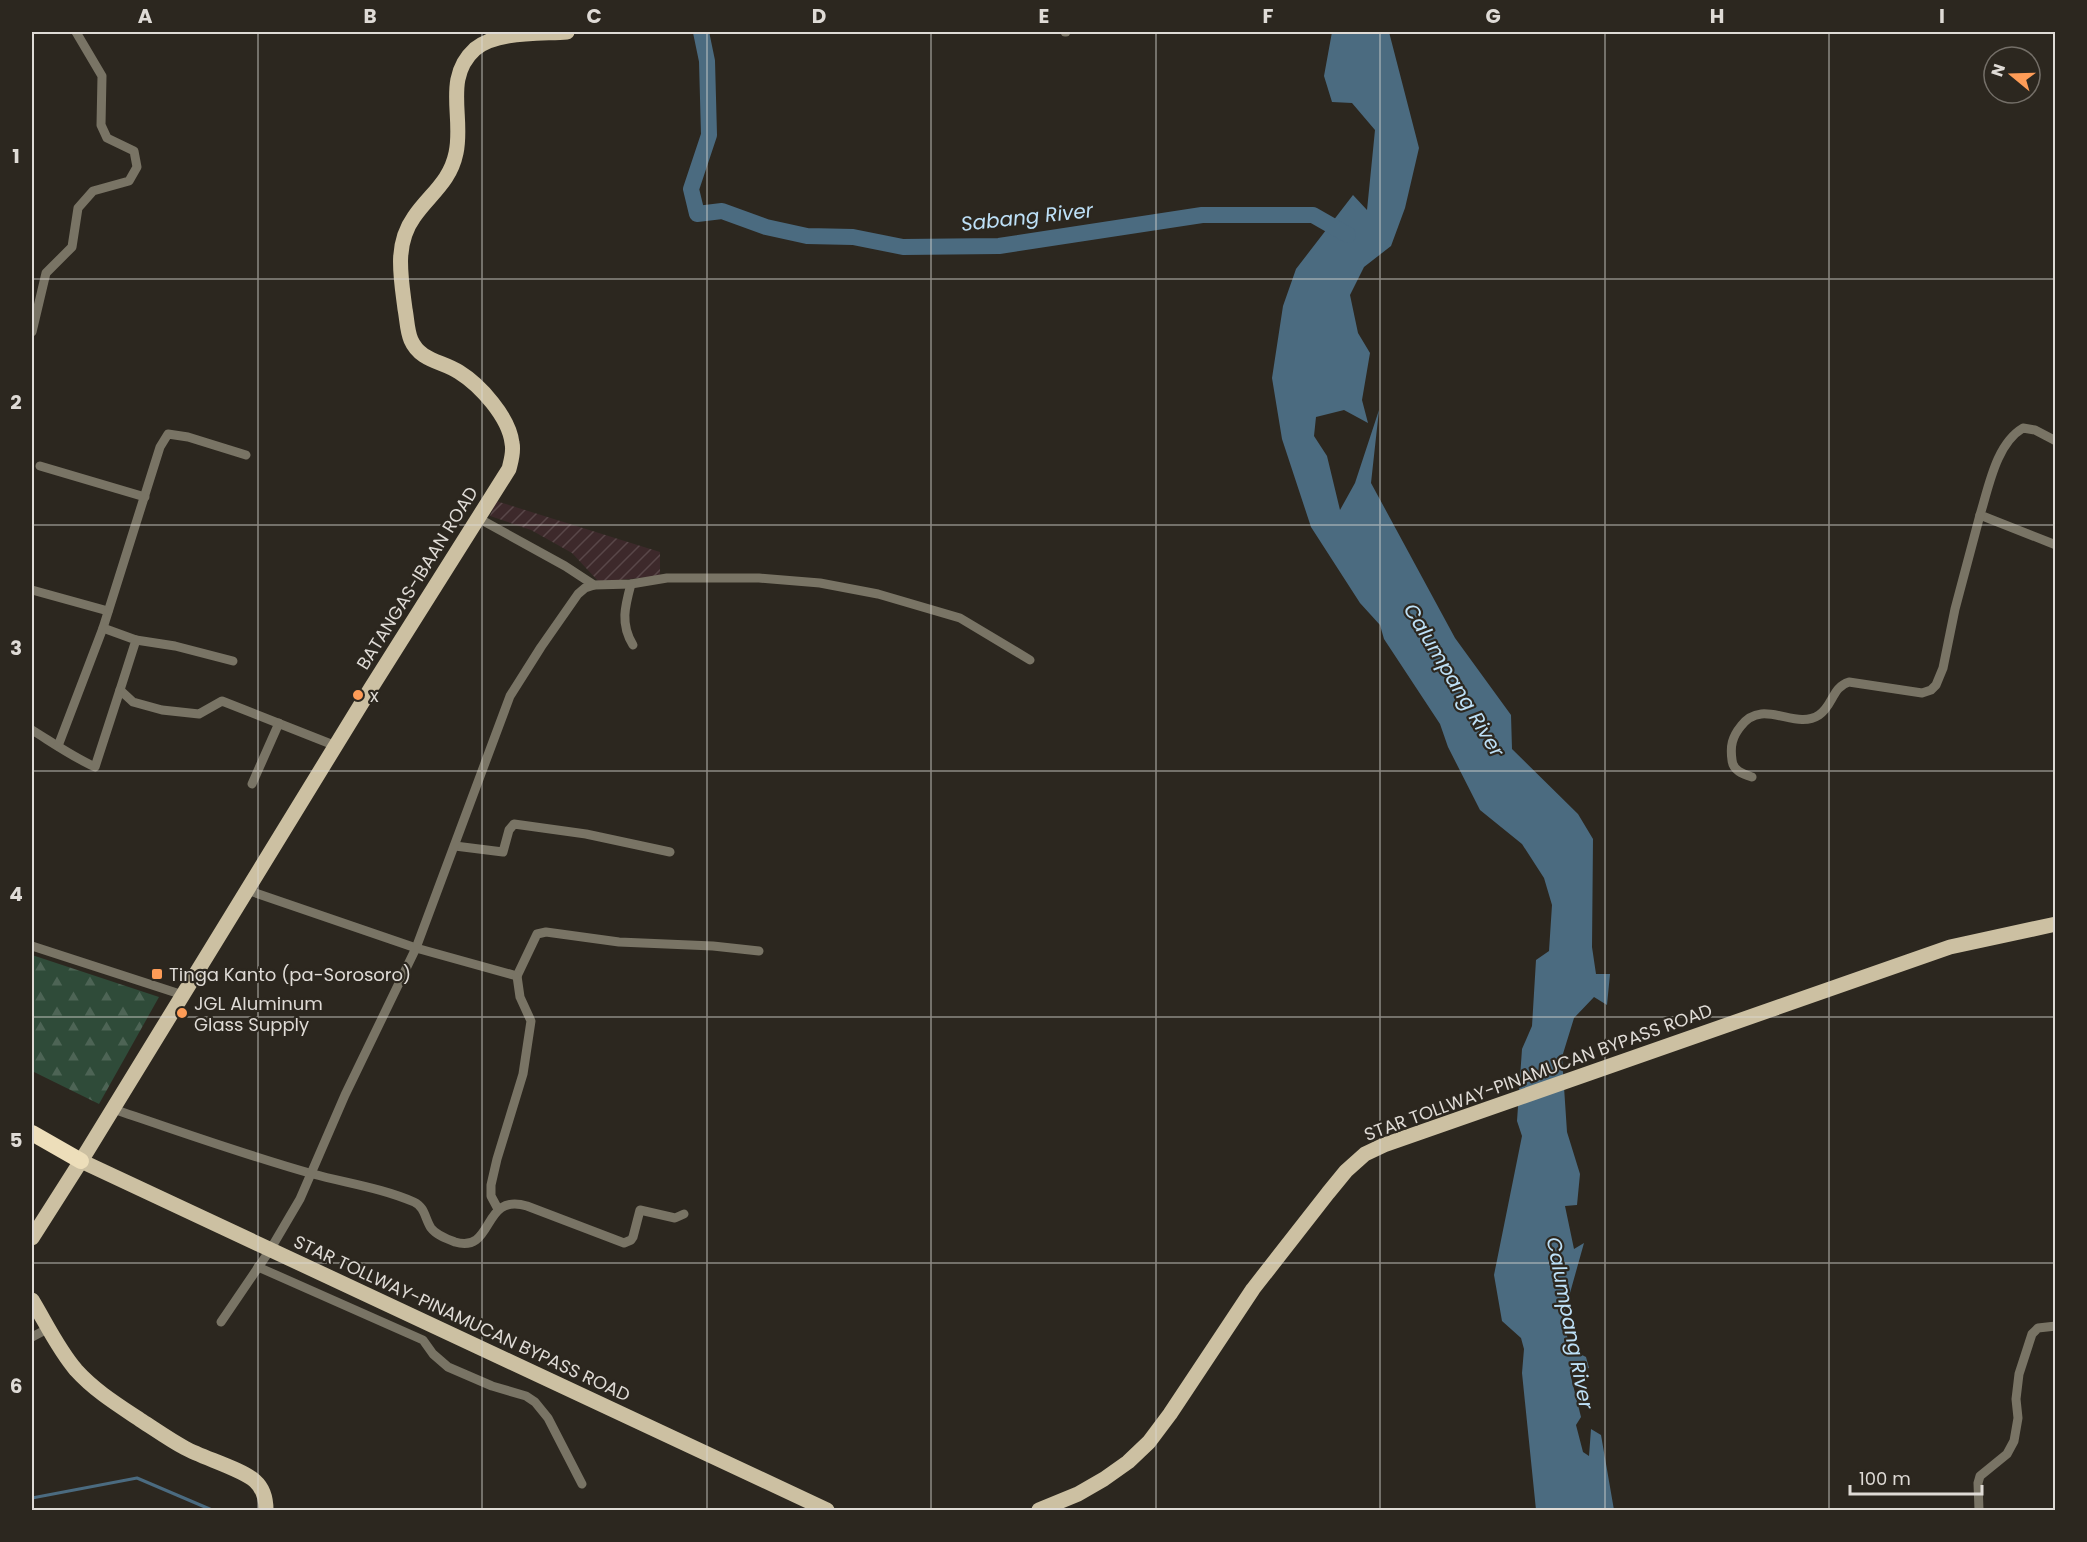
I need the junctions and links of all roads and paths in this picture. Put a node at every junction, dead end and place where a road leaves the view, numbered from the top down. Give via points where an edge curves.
1 (76, 32) edge
2 (567, 32) edge
3 (32, 332) edge
4 (2055, 438) edge
5 (246, 455) dead end
6 (40, 465) dead end
7 (145, 497) junction
8 (1980, 514) junction
9 (478, 518) junction
10 (2055, 545) edge
11 (631, 584) junction
12 (594, 585) junction
13 (32, 590) edge
14 (108, 610) junction
15 (102, 628) junction
16 (136, 640) junction
17 (633, 645) dead end
18 (1030, 660) dead end
19 (233, 661) dead end
20 (120, 690) junction
21 (279, 723) junction
22 (32, 730) edge
23 (58, 746) junction
24 (336, 746) junction
25 (1752, 777) dead end
26 (252, 784) dead end
27 (455, 846) junction
28 (670, 852) dead end
29 (247, 890) junction
30 (2055, 924) edge
31 (32, 946) edge
32 (416, 948) junction
33 (759, 951) dead end
34 (517, 976) junction
35 (183, 995) junction
36 (112, 1109) junction
37 (32, 1133) edge
38 (32, 1141) edge
39 (81, 1161) junction
40 (311, 1174) junction
41 (498, 1209) junction
42 (684, 1214) dead end
43 (32, 1238) edge
44 (270, 1250) junction
45 (258, 1267) junction
46 (32, 1300) edge
47 (221, 1322) dead end
48 (2055, 1326) edge
49 (49, 1328) junction
50 (32, 1337) edge
51 (582, 1484) dead end
52 (266, 1510) edge
53 (826, 1510) edge
54 (1039, 1510) edge
55 (1979, 1510) edge

1 - 3 street via 102,76 101,125 107,138 134,151 137,167 129,181 93,191 78,208 72,247 46,273
2 - 9 main road, BATANGAS-IBAAN ROAD via 500,37 481,45 469,56 455,86 458,141 448,177 414,217 399,255 409,332 416,349 422,356 457,370 471,382 494,404 511,435 509,470
4 - 8 street via 2023,428 2015,433 2002,450
5 - 7 street via 168,434 160,447
6 - 7 street
7 - 14 street
8 - 10 street
8 - 25 street via 1936,685 1922,693 1849,682 1841,684 1819,715 1808,719 1764,713 1751,716 1733,735 1730,748 1732,765
9 - 12 street
9 - 24 main road, BATANGAS-IBAAN ROAD
11 - 12 street
11 - 17 street via 624,624
11 - 18 street via 667,578 793,580 878,594 960,618
12 - 27 street via 578,594 510,696
13 - 14 street
14 - 15 street
15 - 16 street
15 - 23 street
16 - 19 street
16 - 20 street
20 - 21 street via 133,702 162,710 199,714 222,701
20 - 23 street via 95,767
21 - 24 street
21 - 26 street
22 - 23 street
24 - 29 main road, BATANGAS-IBAAN ROAD
27 - 28 street via 503,852 514,824
27 - 32 street
29 - 32 street
29 - 35 main road, BATANGAS-IBAAN ROAD
30 - 54 main road, STAR TOLLWAY-PINAMUCAN BYPASS ROAD via 1950,947 1365,1154 1346,1171 1253,1289 1149,1442 1104,1479
31 - 35 street
32 - 34 street
32 - 40 street
33 - 34 street via 619,942 540,932
34 - 41 street via 520,997 531,1021 523,1074 491,1185 491,1197
35 - 36 main road, BATANGAS-IBAAN ROAD
36 - 39 main road, BATANGAS-IBAAN ROAD
36 - 40 street
37 - 39 highway
38 - 39 highway
39 - 43 main road, BATANGAS-IBAAN ROAD
39 - 44 main road, STAR TOLLWAY-PINAMUCAN BYPASS ROAD
40 - 41 street via 414,1203 421,1207 438,1235 465,1244 482,1235
40 - 44 street
41 - 42 street via 519,1204 624,1243 631,1240 640,1210 675,1218
44 - 45 street
44 - 53 main road, STAR TOLLWAY-PINAMUCAN BYPASS ROAD
45 - 47 street
45 - 51 street via 423,1340 439,1361 460,1374 535,1402 548,1418
46 - 49 main road
48 - 55 street via 2038,1328 2032,1334 2019,1374 2014,1441 2007,1454 1980,1476
49 - 50 street
49 - 52 main road via 66,1357 105,1397 182,1447 250,1477 266,1500

